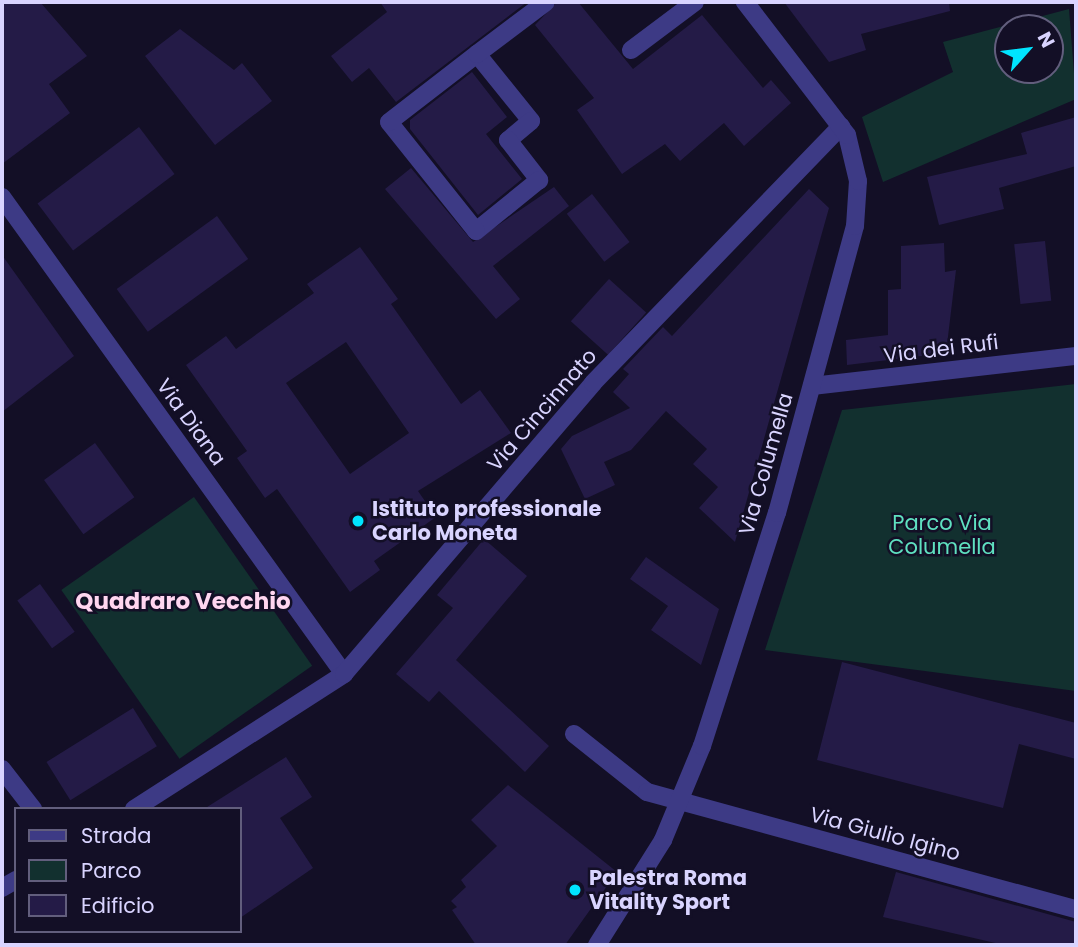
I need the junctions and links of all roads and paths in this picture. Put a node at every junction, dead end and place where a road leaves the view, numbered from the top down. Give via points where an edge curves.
1 (546, 2) edge
2 (695, 2) edge
3 (745, 2) edge
4 (631, 50) dead end
5 (477, 54) junction
6 (841, 126) junction
7 (2, 197) edge
8 (1076, 356) edge
9 (812, 386) junction
10 (344, 674) junction
11 (574, 734) dead end
12 (2, 769) edge
13 (683, 801) junction
14 (31, 807) edge
15 (137, 807) edge
16 (1076, 909) edge
17 (597, 945) edge

1 - 5 street
2 - 4 street
3 - 6 street, Via Columella
5 - 5 street via 389,122 476,231 539,180 508,140 531,121
6 - 9 street, Via Columella via 853,149 858,199
6 - 10 street, Via Cincinnato via 593,383
7 - 10 street, Via Diana
8 - 9 street, Via dei Rufi
9 - 13 street, Via Columella
10 - 15 street, Via Cincinnato
11 - 13 street, Via Giulio Igino via 639,788
12 - 14 street
13 - 16 street, Via Giulio Igino
13 - 17 street, Via Columella

